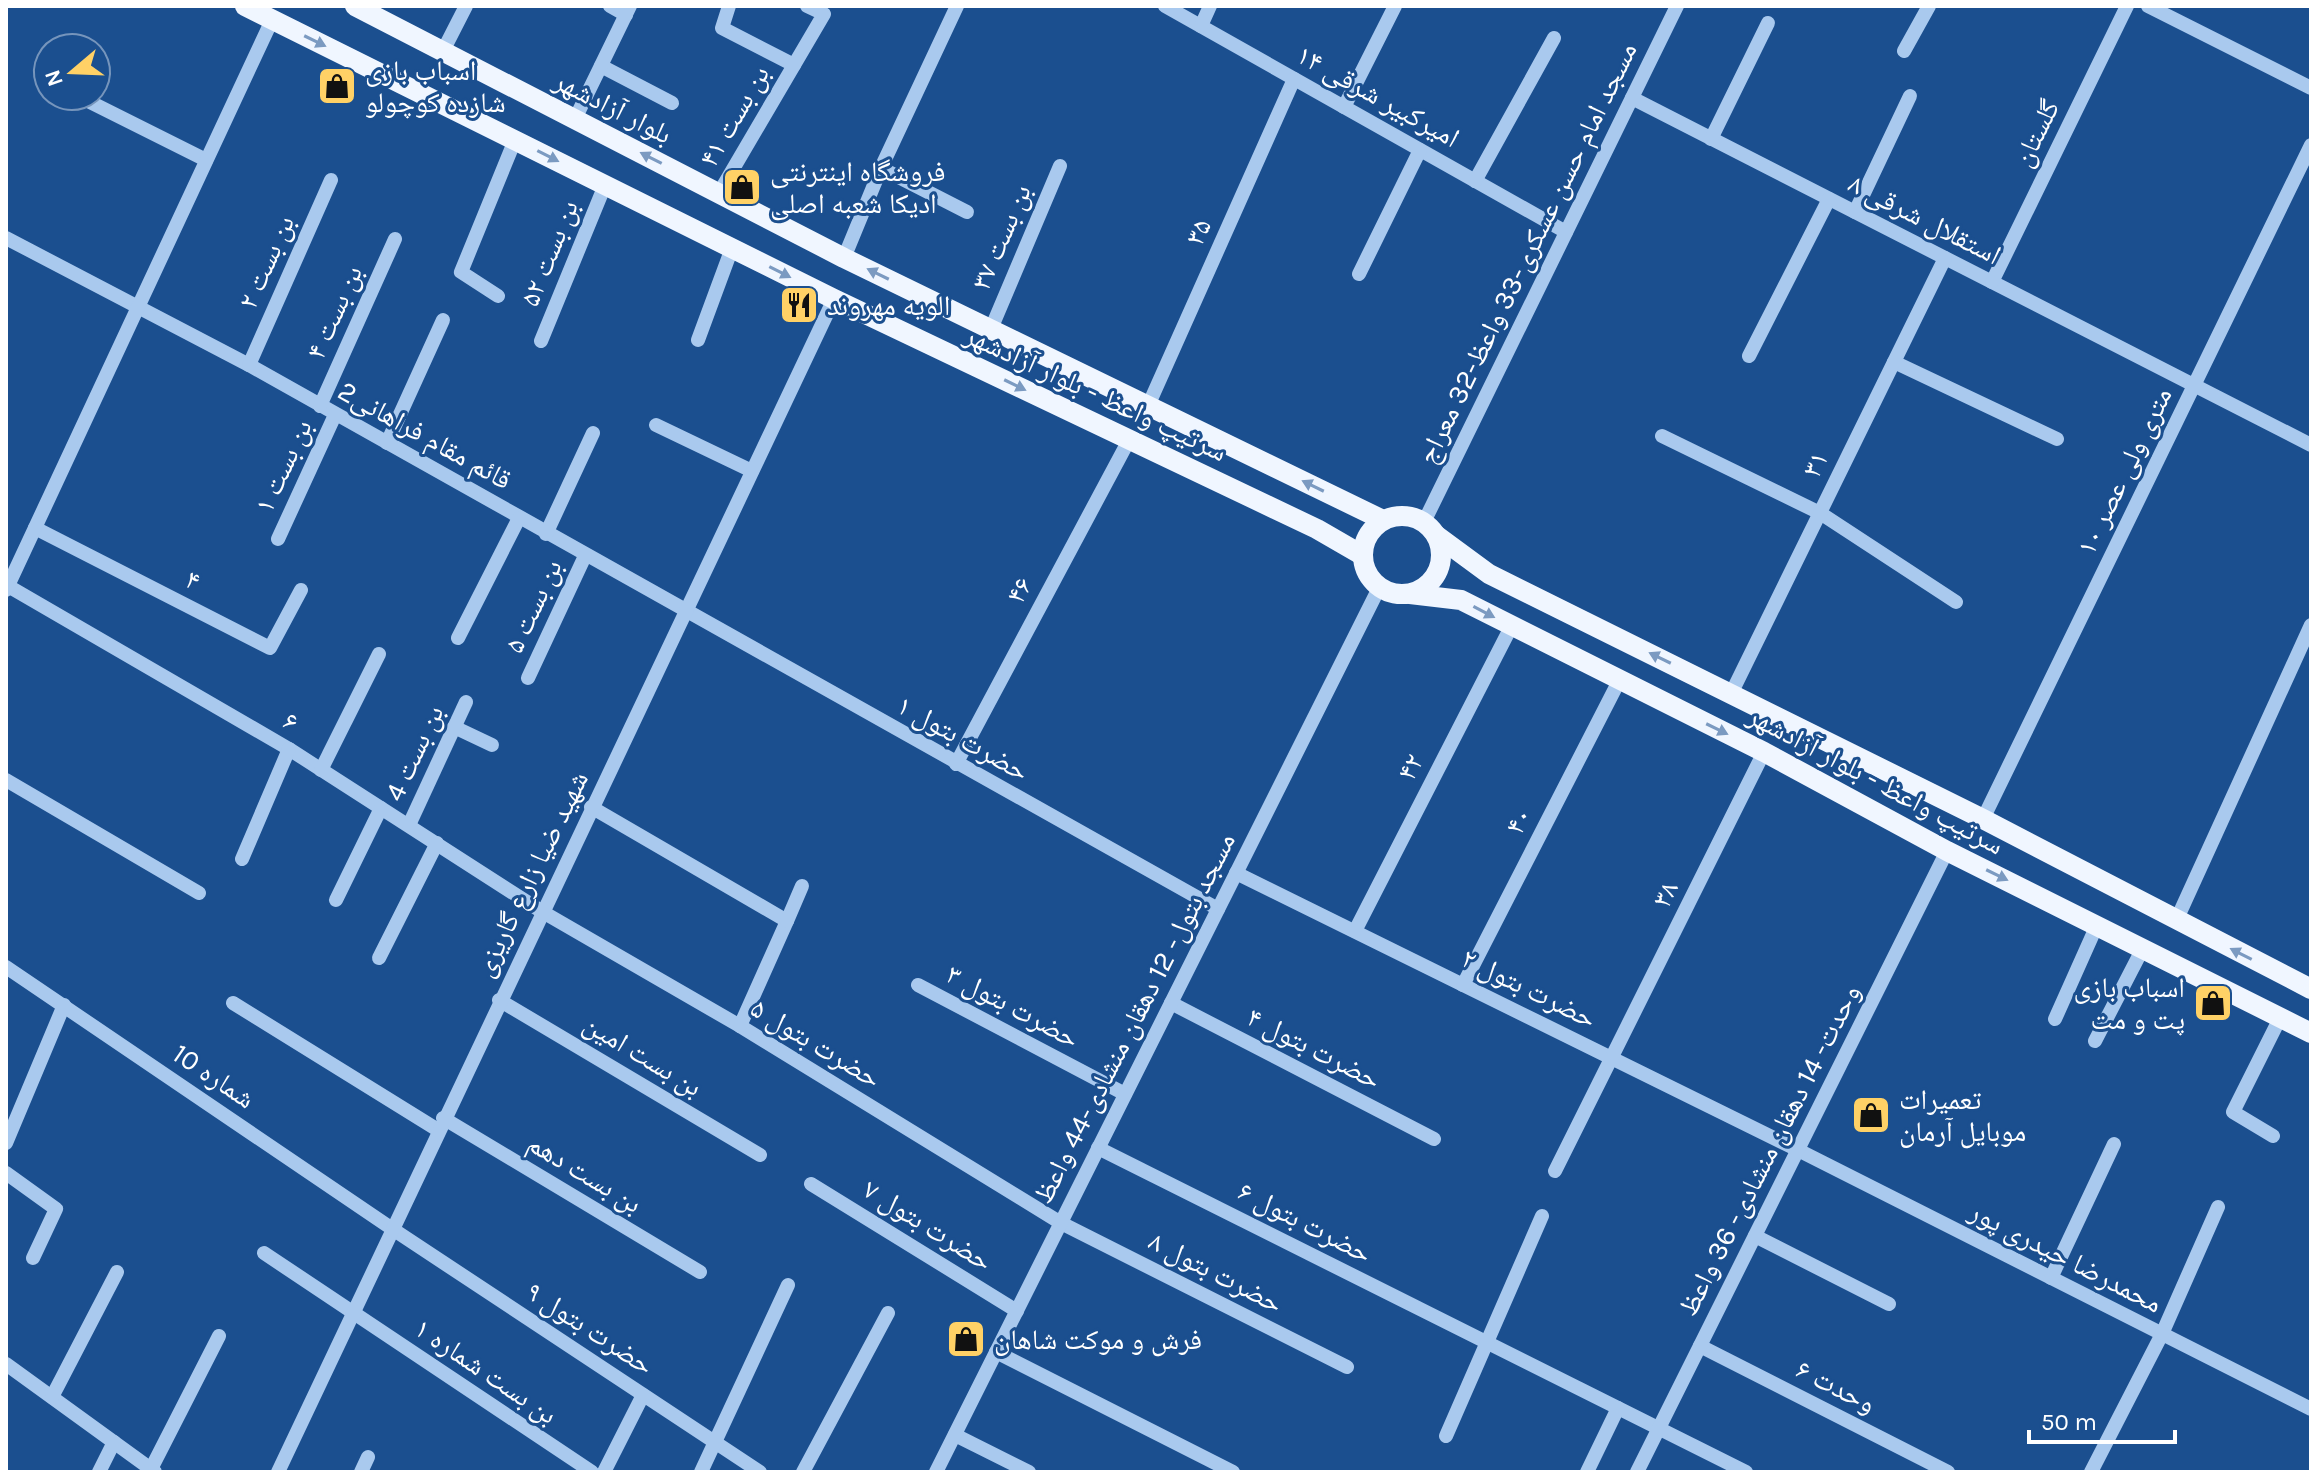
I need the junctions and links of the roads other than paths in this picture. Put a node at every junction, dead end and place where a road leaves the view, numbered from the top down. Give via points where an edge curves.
1 (245, 6) edge
2 (355, 6) edge
3 (466, 6) edge
4 (610, 6) edge
5 (729, 6) edge
6 (807, 6) edge
7 (957, 6) edge
8 (1165, 6) edge
9 (1210, 6) edge
10 (1395, 6) edge
11 (1677, 6) edge
12 (1929, 6) edge
13 (2127, 6) edge
14 (2148, 6) edge
15 (628, 11) edge
16 (272, 20) junction
17 (1768, 23) dead end
18 (1201, 26) junction
19 (1554, 38) dead end
20 (443, 51) junction
21 (1904, 51) dead end
22 (794, 65) junction
23 (601, 66) junction
24 (1294, 79) junction
25 (2311, 88) edge
26 (1910, 96) dead end
27 (1632, 98) junction
28 (672, 103) dead end
29 (1344, 107) junction
30 (110, 112) edge
31 (575, 119) junction
32 (1711, 139) junction
33 (515, 140) junction
34 (2311, 145) edge
35 (1420, 150) junction
36 (206, 160) junction
37 (1060, 166) dead end
38 (881, 168) junction
39 (331, 180) dead end
40 (1475, 181) junction
41 (605, 185) junction
42 (719, 193) junction
43 (1829, 199) junction
44 (967, 212) dead end
45 (1855, 212) junction
46 (1566, 232) junction
47 (6, 238) edge
48 (395, 239) dead end
49 (732, 248) junction
50 (844, 258) junction
51 (1945, 258) junction
52 (1359, 274) dead end
53 (1992, 282) junction
54 (498, 296) dead end
55 (834, 299) junction
56 (138, 306) junction
57 (443, 320) dead end
58 (991, 329) junction
59 (698, 340) dead end
60 (541, 341) dead end
61 (1749, 356) dead end
62 (1894, 362) junction
63 (249, 365) junction
64 (2194, 385) junction
65 (320, 406) junction
66 (1148, 406) junction
67 (335, 415) junction
68 (656, 425) dead end
69 (593, 433) dead end
70 (1662, 436) dead end
71 (2057, 439) dead end
72 (1129, 440) junction
73 (387, 443) junction
74 (2311, 445) edge
75 (752, 471) junction
76 (1820, 513) junction
77 (519, 518) junction
78 (1383, 520) junction
79 (35, 528) junction
80 (1430, 529) junction
81 (546, 534) junction
82 (278, 539) dead end
83 (1362, 555) junction
84 (585, 556) junction
85 (7, 588) edge
86 (1379, 588) junction
87 (301, 590) dead end
88 (1410, 594) junction
89 (1956, 602) dead end
90 (684, 612) junction
91 (2311, 625) edge
92 (1511, 627) junction
93 (458, 638) dead end
94 (379, 654) dead end
95 (528, 678) dead end
96 (1619, 681) junction
97 (1731, 694) junction
98 (466, 702) dead end
99 (454, 727) junction
100 (492, 745) dead end
101 (289, 749) junction
102 (1764, 752) junction
103 (956, 764) junction
104 (321, 770) junction
105 (6, 780) edge
106 (591, 807) junction
107 (381, 808) junction
108 (1983, 819) junction
109 (409, 825) junction
110 (437, 843) junction
111 (1947, 851) junction
112 (242, 859) dead end
113 (1236, 873) junction
114 (802, 886) dead end
115 (199, 893) dead end
116 (336, 900) dead end
117 (1218, 909) junction
118 (541, 911) junction
119 (787, 921) junction
120 (2176, 921) junction
121 (2097, 925) junction
122 (1355, 931) junction
123 (2143, 948) junction
124 (379, 958) dead end
125 (6, 967) edge
126 (918, 985) dead end
127 (1463, 985) junction
128 (2311, 989) edge
129 (499, 1000) junction
130 (233, 1003) dead end
131 (1171, 1003) junction
132 (64, 1005) junction
133 (2280, 1018) junction
134 (2055, 1019) dead end
135 (740, 1026) junction
136 (2311, 1033) edge
137 (2095, 1041) dead end
138 (1613, 1059) junction
139 (1125, 1094) junction
140 (440, 1124) junction
141 (2273, 1136) dead end
142 (1434, 1139) dead end
143 (6, 1143) edge
144 (2114, 1144) dead end
145 (1098, 1148) junction
146 (1798, 1150) junction
147 (760, 1155) dead end
148 (1555, 1171) dead end
149 (6, 1173) edge
150 (811, 1184) dead end
151 (2218, 1207) dead end
152 (1542, 1216) dead end
153 (1061, 1223) junction
154 (391, 1228) junction
155 (1755, 1236) junction
156 (264, 1253) dead end
157 (33, 1258) dead end
158 (117, 1272) dead end
159 (700, 1272) dead end
160 (2051, 1278) junction
161 (788, 1285) dead end
162 (1889, 1304) dead end
163 (1017, 1311) junction
164 (352, 1313) junction
165 (888, 1313) dead end
166 (2162, 1334) junction
167 (219, 1336) dead end
168 (1488, 1343) junction
169 (1700, 1346) junction
170 (996, 1352) junction
171 (6, 1364) edge
172 (1347, 1367) dead end
173 (643, 1395) junction
174 (52, 1397) junction
175 (1618, 1408) junction
176 (2311, 1409) edge
177 (1659, 1428) junction
178 (955, 1435) junction
179 (1446, 1436) dead end
180 (114, 1442) junction
181 (715, 1442) junction
182 (368, 1457) dead end
183 (153, 1471) edge
184 (99, 1472) edge
185 (278, 1472) edge
186 (361, 1472) edge
187 (592, 1472) edge
188 (604, 1472) edge
189 (701, 1472) edge
190 (760, 1472) edge
191 (803, 1472) edge
192 (936, 1472) edge
193 (1029, 1472) edge
194 (1233, 1472) edge
195 (1587, 1472) edge
196 (1637, 1472) edge
197 (1746, 1472) edge
198 (1948, 1472) edge
199 (2091, 1472) edge

1 - 16 main road, سرتیپ واعظ - بلوار آزادشهر
2 - 20 main road, بلوار آزادشهر
3 - 20 street
4 - 15 street
5 - 22 street, بن بست ۴۱ via 722,28
6 - 22 street, بن بست ۴۱ via 824,14
7 - 38 street
8 - 18 street, ۱۴ امیرکبیر شرقی
9 - 18 street
10 - 29 street
11 - 27 street, مسجد امام حسن عسکری-33 واعظ-32 معراج
12 - 21 street
13 - 53 street, گلستان
14 - 25 street
15 - 23 street
16 -> 33 main road, سرتیپ واعظ - بلوار آزادشهر
16 - 36 street
17 - 32 street
18 - 24 street, ۱۴ امیرکبیر شرقی
19 - 40 street
20 - 31 main road, بلوار آزادشهر
22 - 42 street, بن بست ۴۱
23 - 28 street
23 - 31 street
24 - 29 street, ۱۴ امیرکبیر شرقی
24 - 66 street, ۳۵
26 - 45 street
27 - 32 street, استقلال شرقی ۸
27 - 46 street, مسجد امام حسن عسکری-33 واعظ-32 معراج
29 - 35 street, ۱۴ امیرکبیر شرقی
30 - 36 street
42 -> 31 main road, بلوار آزادشهر
32 - 43 street, استقلال شرقی ۸
33 -> 41 main road, سرتیپ واعظ - بلوار آزادشهر
33 - 54 street via 461,272
34 - 64 street, ۱۰ متری ولی عصر
35 - 40 street, ۱۴ امیرکبیر شرقی
35 - 52 street
36 - 56 street
37 - 58 street, بن بست ۳۷
38 - 44 street
38 - 50 street
39 - 63 street, بن بست ۲
40 - 46 street, ۱۴ امیرکبیر شرقی
41 - 49 main road, سرتیپ واعظ - بلوار آزادشهر
41 - 60 street, بن بست ۵۲
42 - 50 main road, بلوار آزادشهر
43 - 45 street, استقلال شرقی ۸
43 - 61 street
45 - 51 street, استقلال شرقی ۸
46 - 80 street, مسجد امام حسن عسکری-33 واعظ-32 معراج
47 - 56 street, 2قائم مقام فراهانی
48 - 65 street, بن بست ۴
49 -> 55 main road, سرتیپ واعظ - بلوار آزادشهر
49 - 59 street
58 -> 50 main road, سرتیپ واعظ - بلوار آزادشهر
51 - 53 street, استقلال شرقی ۸
51 - 62 street, ۳۱
53 - 64 street, استقلال شرقی ۸
55 -> 72 main road, سرتیپ واعظ - بلوار آزادشهر
55 - 75 street, شهید ضیا زارع گاریزی
56 - 63 street, 2قائم مقام فراهانی
56 - 79 street
57 - 73 street
58 - 66 main road, سرتیپ واعظ - بلوار آزادشهر
62 - 71 street
62 - 76 street, ۳۱
63 - 65 street, 2قائم مقام فراهانی
64 - 74 street, استقلال شرقی ۸
64 - 108 street, ۱۰ متری ولی عصر
65 - 67 street, 2قائم مقام فراهانی
78 -> 66 main road, سرتیپ واعظ - بلوار آزادشهر
67 - 73 street, 2قائم مقام فراهانی
67 - 82 street, بن بست ۱
68 - 75 street
69 - 81 street
70 - 76 street
72 - 83 main road, سرتیپ واعظ - بلوار آزادشهر
72 - 103 street, ۴۶
73 - 77 street, 2قائم مقام فراهانی
75 - 90 street, شهید ضیا زارع گاریزی
76 - 89 street
76 - 97 street, ۳۱
77 - 81 street, 2قائم مقام فراهانی
77 - 93 street
78 - 80 main road via 1404,516
78 - 83 main road via 1368,535
79 - 85 street
79 - 87 street, ۴ via 270,648
80 - 88 main road via 1441,547 1438,571 1422,590
97 -> 80 main road, سرتیپ واعظ - بلوار آزادشهر via 1489,574
81 - 84 street, 2قائم مقام فراهانی
83 - 86 main road
84 - 90 street, 2قائم مقام فراهانی
84 - 95 street, بن بست ۵
85 - 101 street, ۶
86 - 88 main road
86 - 113 street, مسجد بتول- 12 دهقان منشادی-44 واعظ
88 -> 92 main road, سرتیپ واعظ - بلوار آزادشهر via 1461,600
90 - 103 street, حضرت بتول ۱
90 - 106 street, شهید ضیا زارع گاریزی
91 - 120 street
92 - 96 main road, سرتیپ واعظ - بلوار آزادشهر
92 - 122 street, ۴۲
94 - 104 street
96 -> 102 main road, سرتیپ واعظ - بلوار آزادشهر
96 - 127 street, ۴۰
97 - 108 main road, سرتیپ واعظ - بلوار آزادشهر
98 - 99 street, بن بست 4
99 - 100 street
99 - 109 street, بن بست 4
101 - 104 street, ۶
101 - 112 street
102 - 111 main road, سرتیپ واعظ - بلوار آزادشهر
102 - 138 street, ۳۸
103 - 117 street, حضرت بتول ۱
104 - 107 street, ۶
105 - 115 street
106 - 118 street, شهید ضیا زارع گاریزی
106 - 119 street
107 - 109 street, ۶
107 - 116 street
108 - 120 main road, سرتیپ واعظ - بلوار آزادشهر
109 - 110 street, ۶
110 - 118 street, ۶
110 - 124 street
111 -> 121 main road, سرتیپ واعظ - بلوار آزادشهر
111 - 146 street, وحدت- 14 دهقان منشادی- 36 واعظ
113 - 117 street, مسجد بتول- 12 دهقان منشادی-44 واعظ
113 - 122 street, حضرت بتول ۲
114 - 119 street
117 - 131 street, مسجد بتول- 12 دهقان منشادی-44 واعظ
118 - 129 street, شهید ضیا زارع گاریزی
118 - 135 street, حضرت بتول ۵
119 - 135 street
128 -> 120 main road, سرتیپ واعظ - بلوار آزادشهر
121 - 123 main road, سرتیپ واعظ - بلوار آزادشهر
121 - 134 street
122 - 127 street, حضرت بتول ۲
123 - 133 main road, سرتیپ واعظ - بلوار آزادشهر
123 - 137 street
125 - 132 street, شماره 10
126 - 139 street, حضرت بتول ۳
127 - 138 street, حضرت بتول ۲
129 - 140 street, شهید ضیا زارع گاریزی
129 - 147 street, بن بست امین
130 - 140 street, بن بست دهم
131 - 139 street, مسجد بتول- 12 دهقان منشادی-44 واعظ
131 - 142 street, حضرت بتول ۴
132 - 143 street
132 - 154 street, شماره 10
133 - 136 main road, سرتیپ واعظ - بلوار آزادشهر
133 - 141 street via 2233,1112
135 - 153 street, حضرت بتول ۵
138 - 146 street, حضرت بتول ۲
138 - 148 street, ۳۸
139 - 145 street, مسجد بتول- 12 دهقان منشادی-44 واعظ
140 - 154 street, شهید ضیا زارع گاریزی
140 - 159 street, بن بست دهم
144 - 160 street
145 - 153 street, مسجد بتول- 12 دهقان منشادی-44 واعظ
145 - 168 street, حضرت بتول ۶
146 - 155 street, وحدت- 14 دهقان منشادی- 36 واعظ
146 - 160 street, محمدرضا حیدری پور
149 - 157 street via 56,1209
150 - 163 street, حضرت بتول ۷
151 - 166 street
152 - 168 street
153 - 163 street, مسجد بتول- 12 دهقان منشادی-44 واعظ
153 - 172 street, حضرت بتول ۸
154 - 164 street, شهید ضیا زارع گاریزی
154 - 173 street, حضرت بتول ۹
155 - 162 street
155 - 169 street, وحدت- 14 دهقان منشادی- 36 واعظ
156 - 164 street, بن بست شماره ۱
158 - 174 street
160 - 166 street, محمدرضا حیدری پور
161 - 181 street
163 - 170 street, مسجد بتول- 12 دهقان منشادی-44 واعظ
164 - 185 street, شهید ضیا زارع گاریزی
164 - 187 street, بن بست شماره ۱
165 - 191 street
166 - 176 street, محمدرضا حیدری پور
166 - 199 street
167 - 183 street
168 - 175 street, حضرت بتول ۶
168 - 179 street
169 - 177 street, وحدت- 14 دهقان منشادی- 36 واعظ
169 - 198 street, وحدت ۶
170 - 178 street, مسجد بتول- 12 دهقان منشادی-44 واعظ
170 - 194 street
171 - 174 street
173 - 181 street, حضرت بتول ۹
173 - 188 street
174 - 180 street
175 - 177 street, حضرت بتول ۶
175 - 195 street
177 - 196 street, وحدت- 14 دهقان منشادی- 36 واعظ
177 - 197 street, حضرت بتول ۶
178 - 192 street, مسجد بتول- 12 دهقان منشادی-44 واعظ
178 - 193 street
180 - 183 street
180 - 184 street
181 - 189 street
181 - 190 street, حضرت بتول ۹
182 - 186 street

